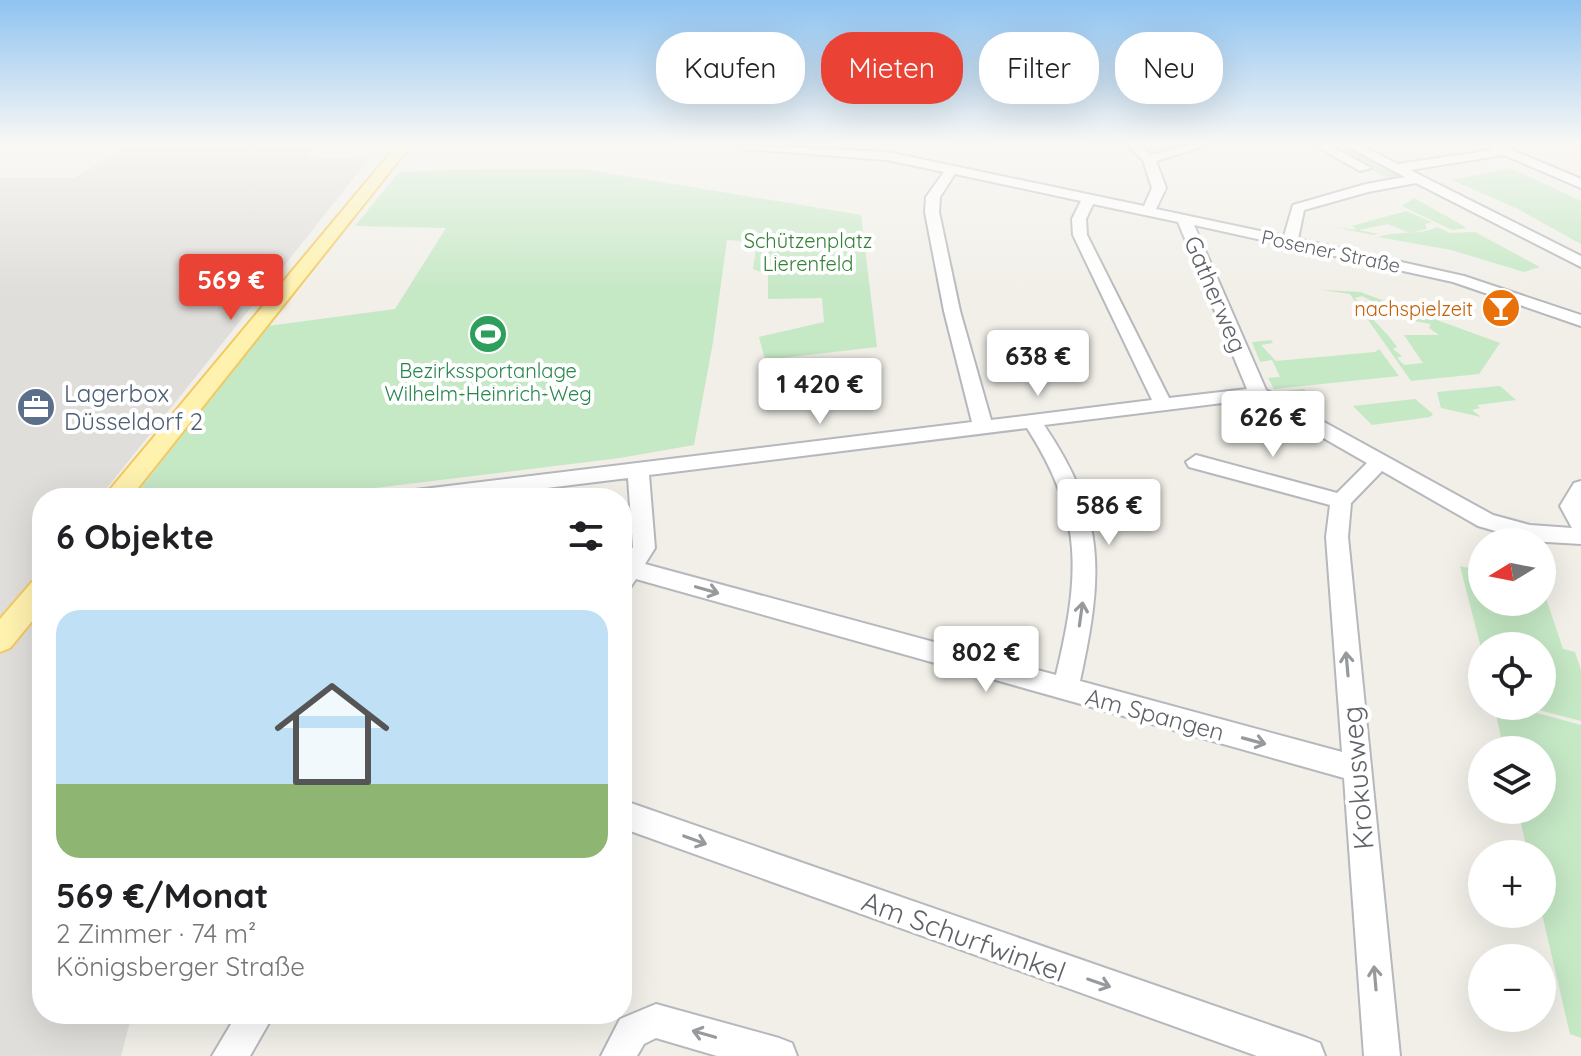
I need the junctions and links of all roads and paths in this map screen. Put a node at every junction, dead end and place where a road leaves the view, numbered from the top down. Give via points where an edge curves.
1 (364, 194) edge
2 (935, 194) edge
3 (1062, 194) edge
4 (1156, 194) edge
5 (1351, 194) edge
6 (1449, 194) edge
7 (1088, 200) junction
8 (1148, 212) junction
9 (1184, 219) junction
10 (1290, 242) junction
11 (1581, 262) edge
12 (1581, 298) edge
13 (1573, 318) edge
14 (1258, 393) junction
15 (1163, 404) junction
16 (1032, 421) junction
17 (983, 427) junction
18 (1196, 462) dead end
19 (1378, 463) junction
20 (638, 470) junction
21 (124, 488) edge
22 (490, 488) edge
23 (1581, 488) edge
24 (1341, 501) junction
25 (1580, 536) edge
26 (632, 567) edge
27 (632, 576) edge
28 (32, 601) edge
29 (0, 640) edge
30 (1065, 690) junction
31 (1355, 768) junction
32 (632, 818) edge
33 (251, 1024) edge
34 (230, 1056) edge
35 (619, 1056) edge
36 (779, 1056) edge
37 (1307, 1056) edge
38 (1382, 1056) edge

1 - 21 main road
2 - 17 street via 932,212 952,311
3 - 7 street, Posener Straße
4 - 8 street
5 - 10 street via 1298,208
6 - 11 street
7 - 8 street, Posener Straße
7 - 15 street via 1079,219 1080,235
8 - 9 street, Posener Straße
9 - 10 street, Posener Straße
9 - 14 street, Gatherweg
10 - 13 street, Posener Straße via 1458,279
12 - 13 street
14 - 15 street
14 - 19 street
15 - 16 street
16 - 17 street
30 -> 16 street via 1081,619 1085,547 1067,479
17 - 20 street
18 - 24 street
19 - 24 street
19 - 25 street via 1486,521 1530,533
20 - 22 street
20 - 26 street via 644,548
23 - 25 street via 1571,506
31 -> 24 street, Krokusweg via 1337,537
27 -> 30 street, Am Spangen
28 - 29 main road
30 -> 31 street, Am Spangen
38 -> 31 street, Krokusweg
32 -> 37 street, Am Schurfwinkel
33 - 34 street
36 -> 35 street via 656,1021 641,1022 630,1032

